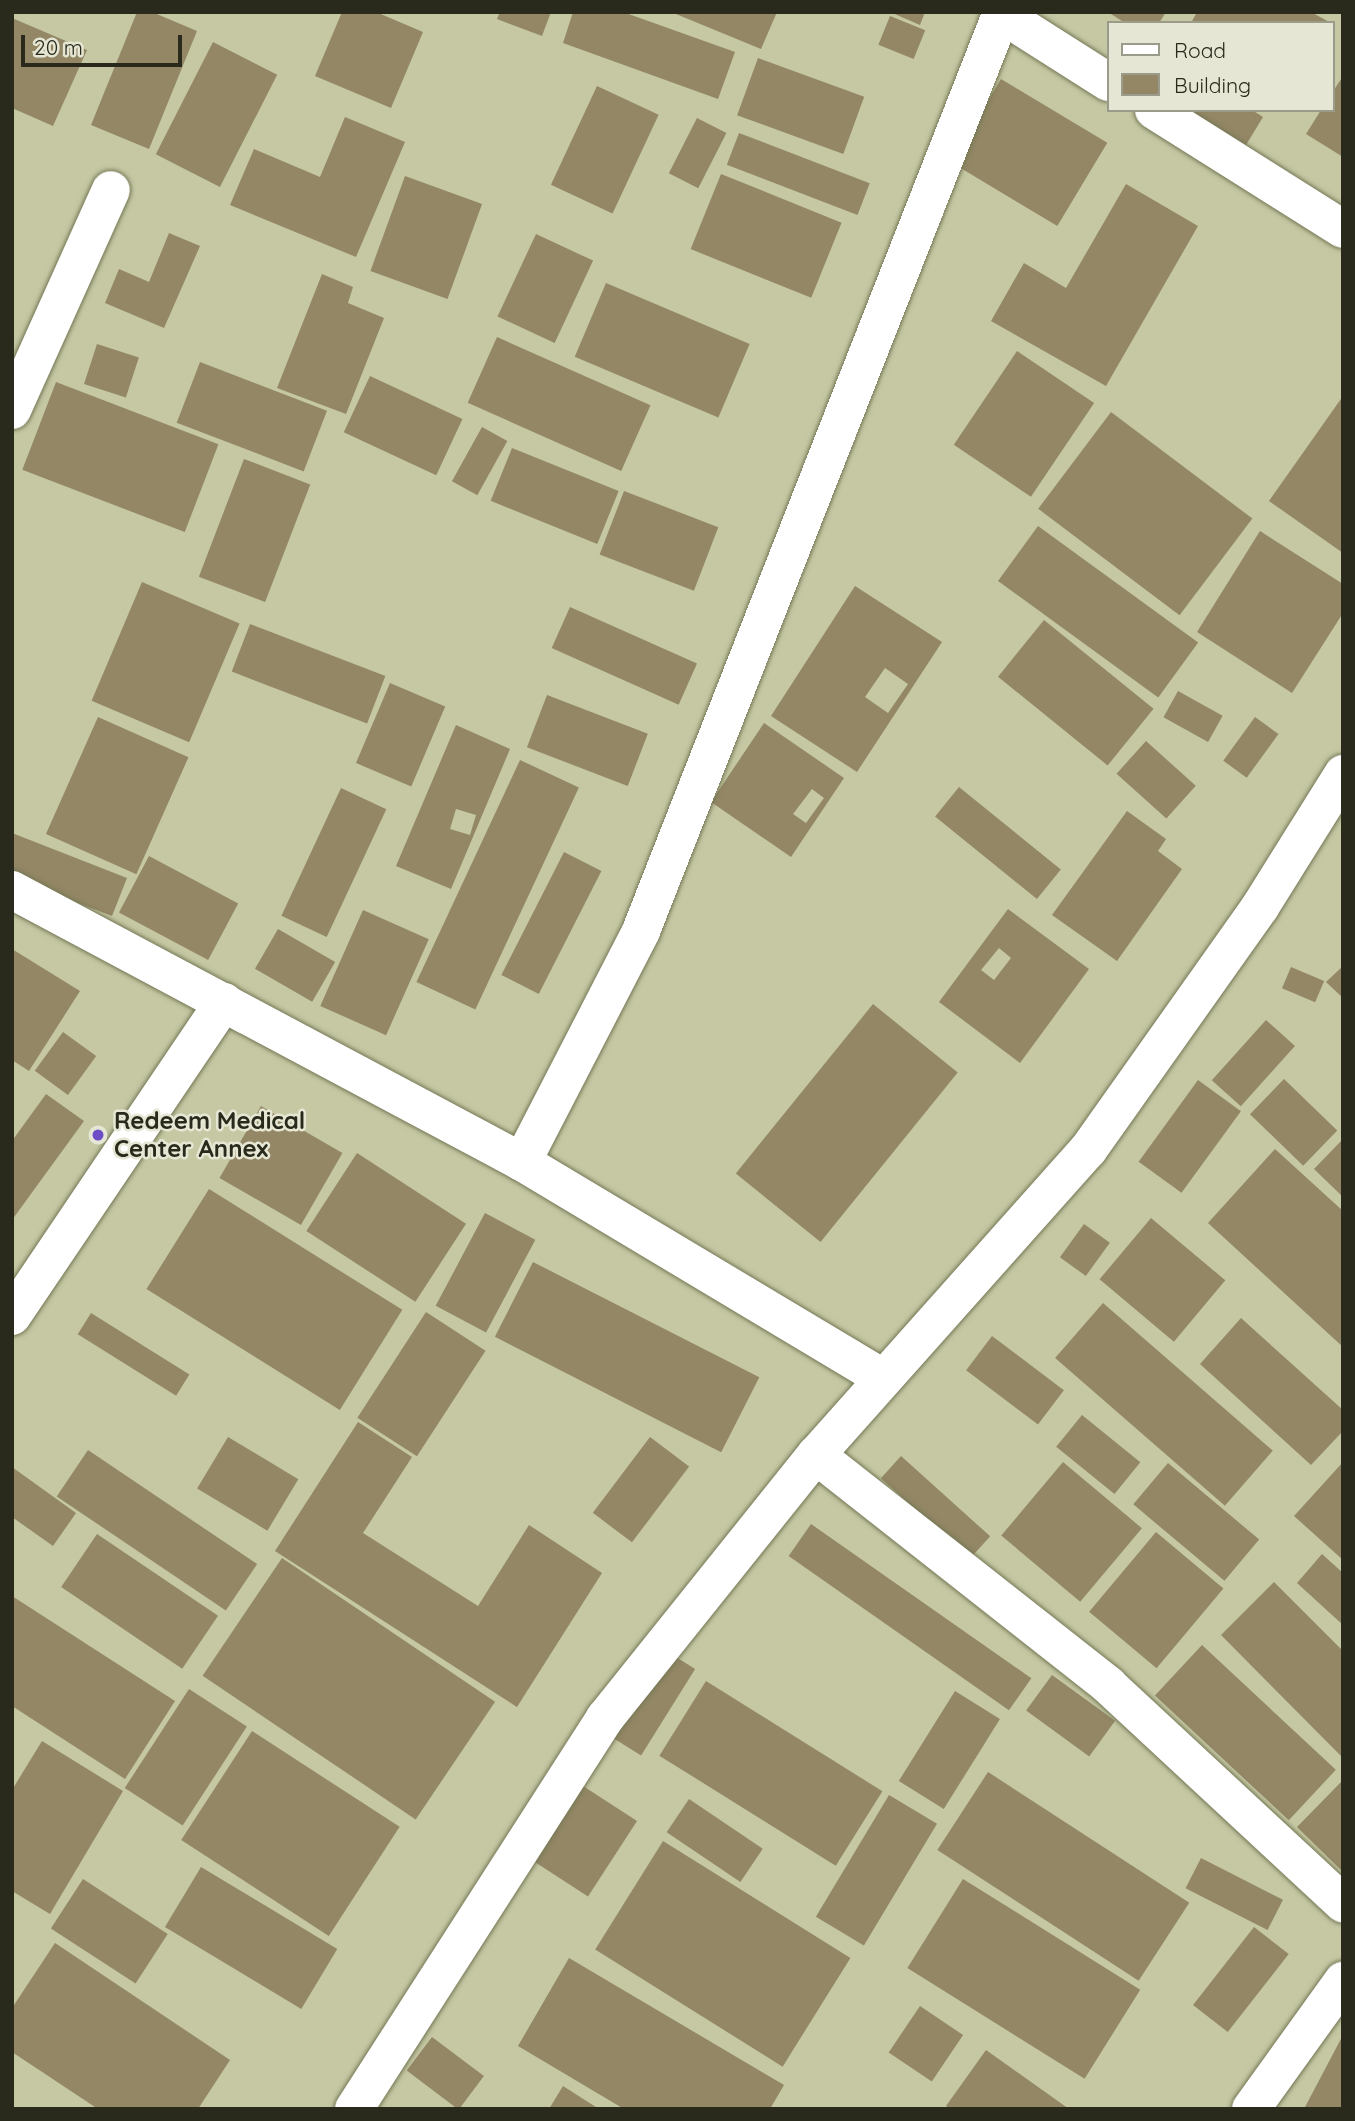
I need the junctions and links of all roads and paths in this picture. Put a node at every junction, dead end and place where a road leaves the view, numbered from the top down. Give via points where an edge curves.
1 (1002, 13) edge
2 (1106, 81) edge
3 (1157, 112) edge
4 (111, 190) dead end
5 (1343, 229) edge
6 (12, 410) edge
7 (1343, 774) edge
8 (12, 890) edge
9 (224, 1002) junction
10 (522, 1162) junction
11 (12, 1317) edge
12 (883, 1378) junction
13 (816, 1455) junction
14 (1343, 1903) edge
15 (1343, 1981) edge
16 (354, 2109) edge
17 (1251, 2109) edge

1 - 2 street
1 - 10 street via 641,930
3 - 5 street
4 - 6 street
7 - 12 street via 1260,907 1088,1150
8 - 9 street
9 - 10 street
9 - 11 street
10 - 12 street
12 - 13 street
13 - 14 street via 1108,1685
13 - 16 street via 605,1718
15 - 17 street

